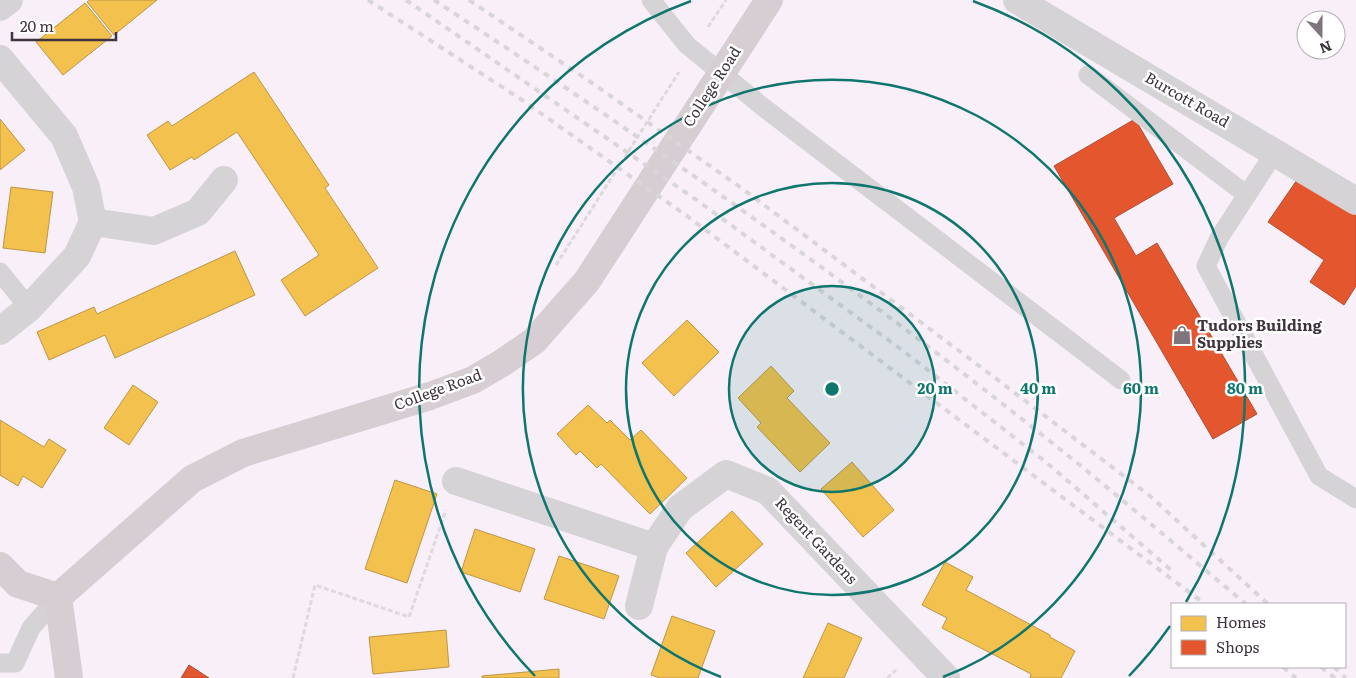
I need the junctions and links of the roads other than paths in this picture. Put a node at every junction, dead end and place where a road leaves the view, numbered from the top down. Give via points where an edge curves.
1 (9, 0) edge
2 (651, 0) edge
3 (769, 0) edge
4 (1017, 0) edge
5 (0, 7) edge
6 (0, 58) edge
7 (1088, 75) dead end
8 (1276, 152) junction
9 (224, 180) dead end
10 (1247, 195) junction
11 (1356, 201) edge
12 (93, 222) junction
13 (0, 272) edge
14 (29, 308) junction
15 (0, 332) edge
16 (1121, 380) dead end
17 (456, 481) road end
18 (1356, 498) edge
19 (654, 547) junction
20 (0, 566) edge
21 (58, 597) junction
22 (639, 606) dead end
23 (0, 662) edge
24 (69, 678) edge
25 (946, 678) edge

1 - 5 street
2 - 16 lane via 687,45
3 - 21 street, College Road via 586,281 534,341 472,380 243,454 192,480
4 - 8 street, Burcott Road
6 - 12 street via 64,136 86,187
7 - 10 lane
8 - 10 lane
8 - 11 street, Burcott Road
9 - 12 street via 198,212 154,231
10 - 18 lane via 1219,238 1206,266 1319,476
12 - 14 street via 77,256
13 - 14 lane
14 - 15 street
17 - 19 street
19 - 22 street, Regent Gardens
19 - 25 street, Regent Gardens via 680,508 726,474 768,491
20 - 21 street via 18,584
21 - 23 lane via 31,628 15,663
21 - 24 street

